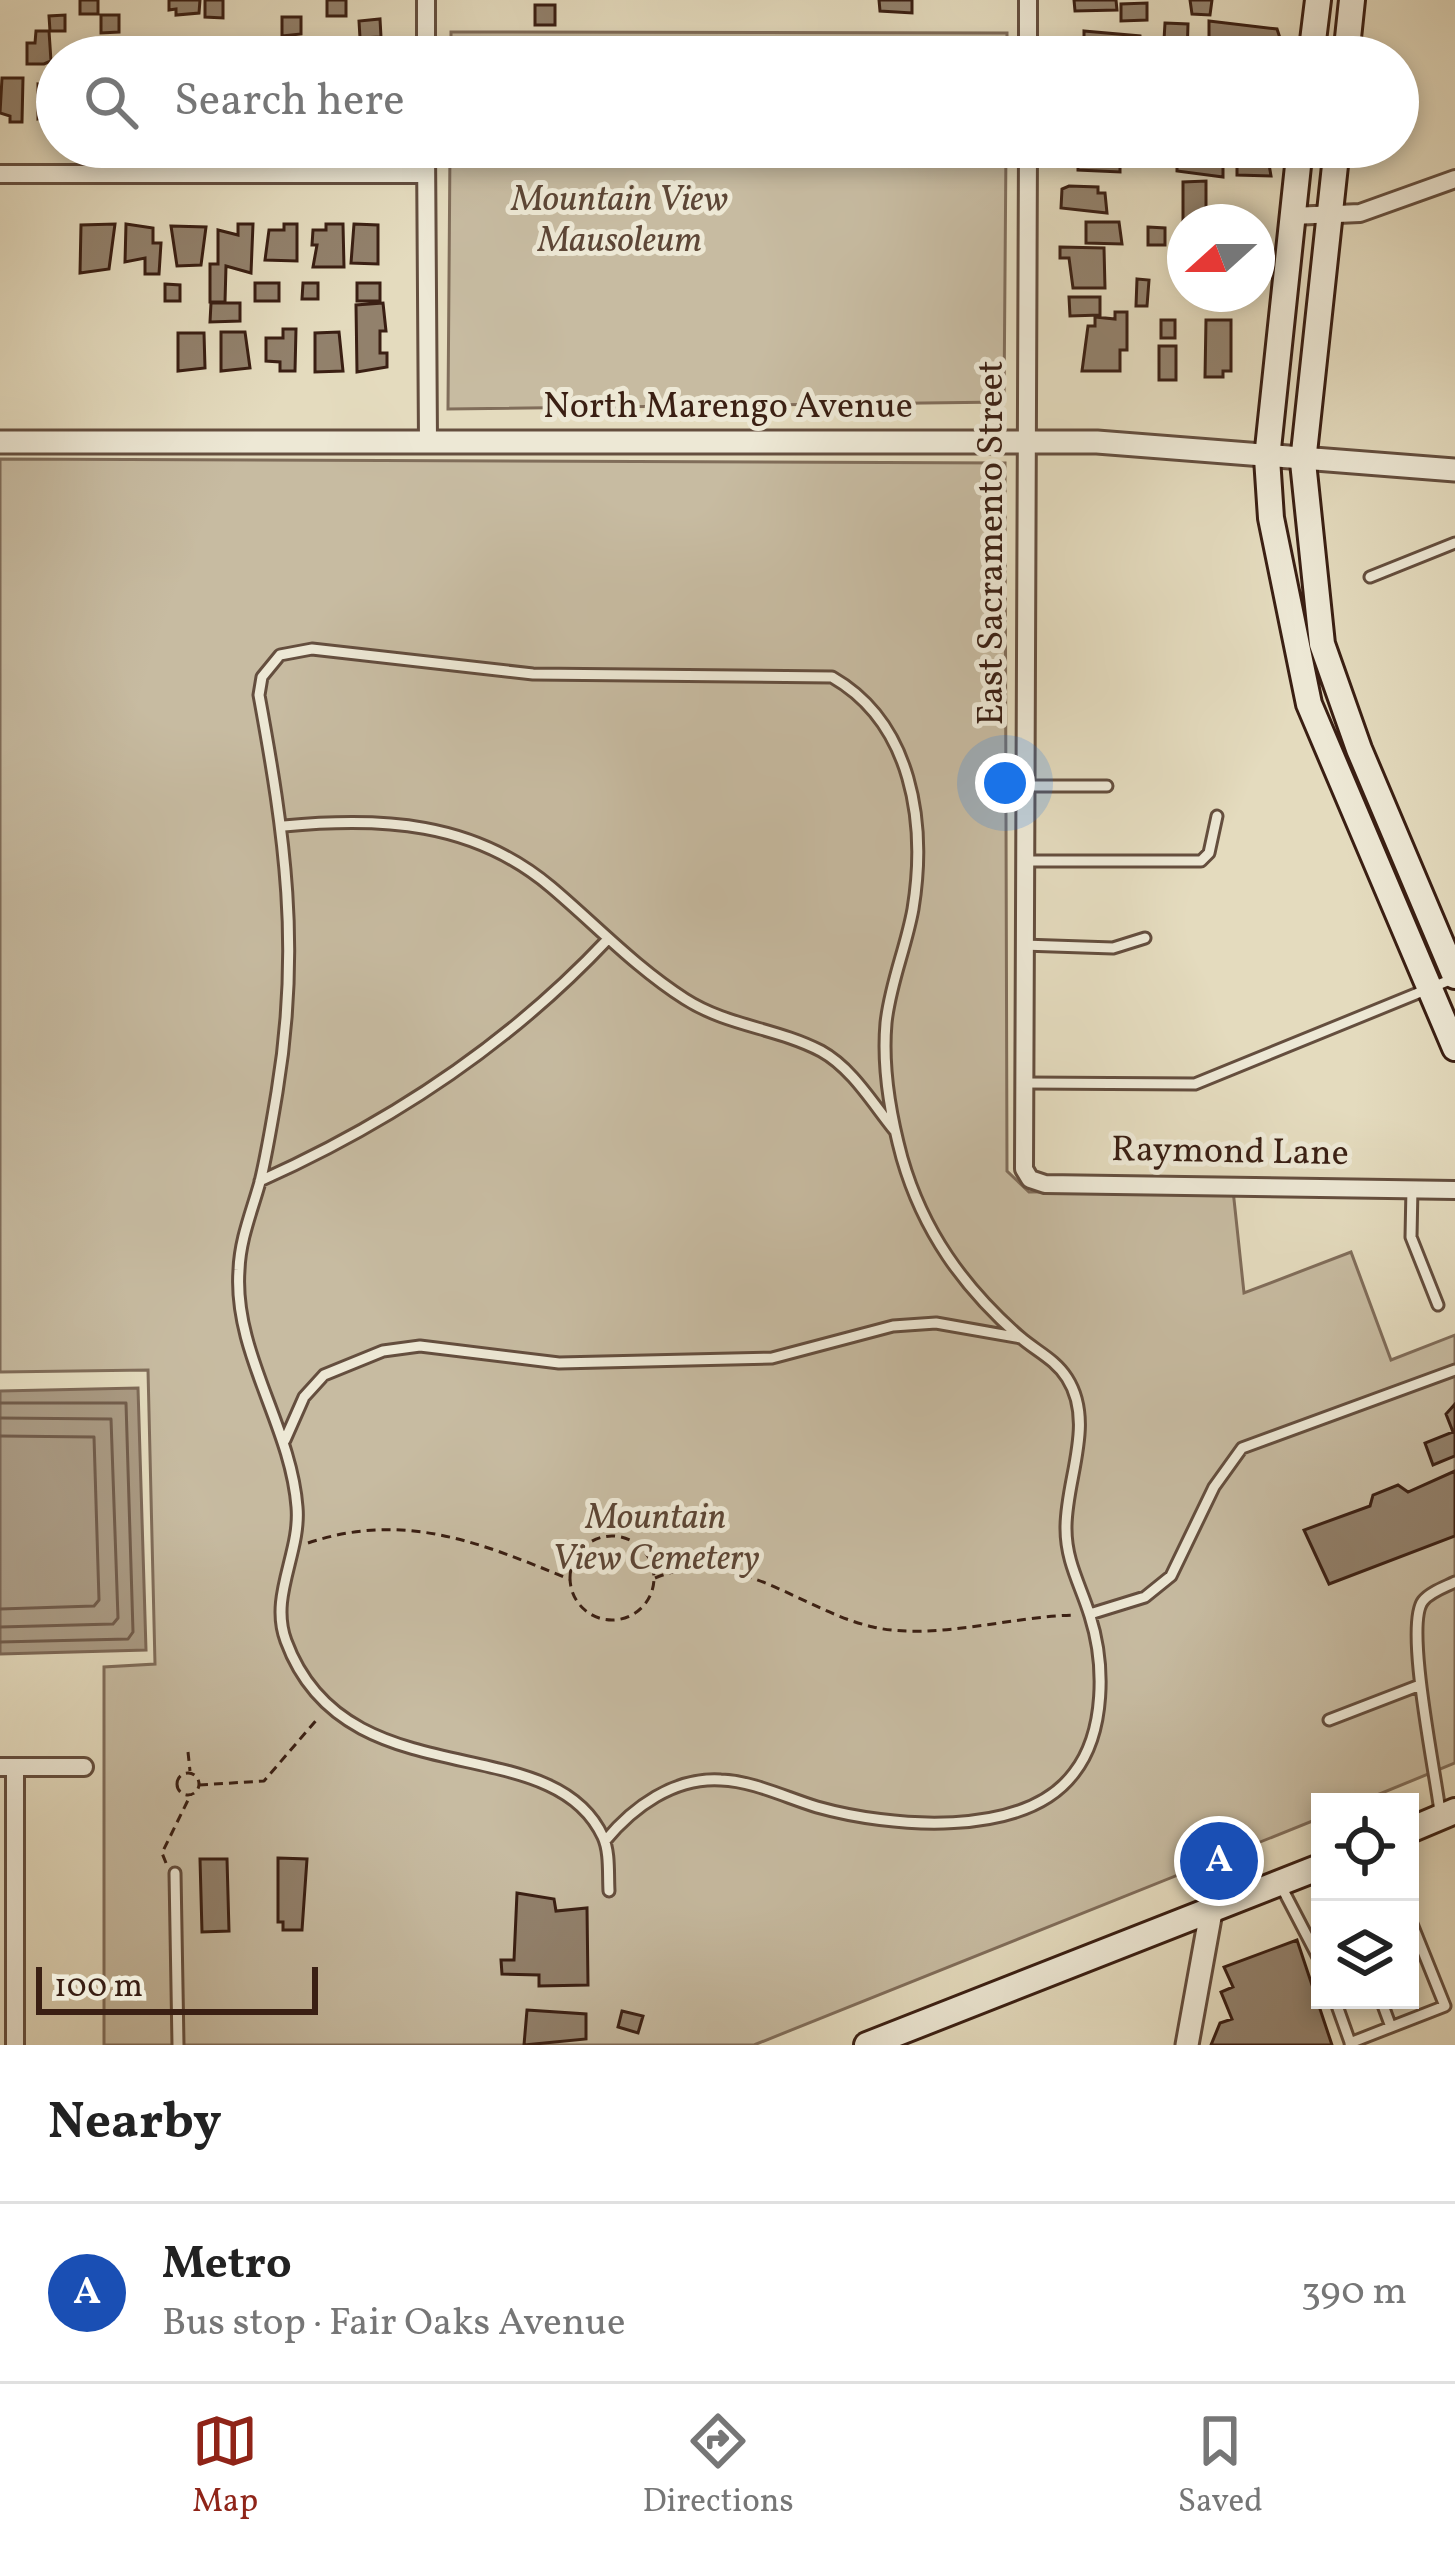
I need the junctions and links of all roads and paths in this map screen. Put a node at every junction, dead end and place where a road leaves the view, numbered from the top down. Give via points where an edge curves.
1 (426, 0) edge
2 (1028, 0) edge
3 (1318, 0) edge
4 (1352, 0) edge
5 (426, 36) edge
6 (1028, 36) edge
7 (1314, 36) edge
8 (1348, 36) edge
9 (426, 168) edge
10 (1028, 168) edge
11 (1298, 168) edge
12 (1335, 168) edge
13 (0, 174) edge
14 (426, 174) junction
15 (1455, 179) edge
16 (1330, 213) junction
17 (1292, 216) junction
18 (428, 441) junction
19 (0, 442) edge
20 (1028, 442) junction
21 (1267, 458) junction
22 (1303, 462) junction
23 (1455, 470) edge
24 (1455, 543) edge
25 (1370, 577) dead end
26 (1024, 786) junction
27 (1107, 786) dead end
28 (1217, 816) dead end
29 (284, 826) junction
30 (1024, 861) junction
31 (1145, 938) dead end
32 (607, 940) junction
33 (1023, 945) junction
34 (1454, 970) edge
35 (1428, 988) junction
36 (1455, 1048) edge
37 (1022, 1082) junction
38 (896, 1132) junction
39 (1022, 1155) joint
40 (260, 1181) junction
41 (1412, 1188) junction
42 (1455, 1190) edge
43 (1438, 1305) dead end
44 (1021, 1339) junction
45 (1455, 1370) edge
46 (285, 1440) junction
47 (295, 1547) junction
48 (655, 1578) junction
49 (569, 1579) junction
50 (1455, 1582) edge
51 (1090, 1614) junction
52 (1420, 1685) junction
53 (330, 1708) junction
54 (1328, 1720) dead end
55 (188, 1752) dead end
56 (7, 1767) edge
57 (84, 1767) dead end
58 (190, 1773) junction
59 (199, 1785) junction
60 (191, 1794) junction
61 (1448, 1815) edge
62 (1419, 1826) edge
63 (605, 1840) junction
64 (1311, 1872) edge
65 (176, 1873) joint
66 (1280, 1885) junction
67 (609, 1891) dead end
68 (1211, 1912) junction
69 (1419, 1941) edge
70 (1311, 1944) edge
71 (1337, 2009) edge
72 (1384, 2009) edge
73 (1391, 2027) junction
74 (1351, 2044) edge
75 (15, 2045) edge
76 (178, 2045) edge
77 (867, 2045) edge
78 (1187, 2045) edge

1 - 5 street
2 - 6 street
3 - 7 main road
4 - 8 main road
9 - 14 street
10 - 20 street, East Sacramento Street
11 - 17 main road
12 - 16 main road
13 - 14 street
14 - 18 street
15 - 16 street via 1360,213
16 - 17 street
16 - 22 main road
17 - 21 main road
18 - 19 street, North Marengo Avenue
18 - 20 street, North Marengo Avenue
20 - 21 street, North Marengo Avenue
20 - 26 street, East Sacramento Street
21 - 22 street, North Marengo Avenue
21 - 35 main road via 1271,518 1309,704
22 - 23 street, North Marengo Avenue
22 - 34 main road via 1322,644
24 - 25 lane
26 - 27 lane
26 - 30 street, East Sacramento Street
28 - 30 lane via 1202,861
29 - 32 lane via 385,821 470,838 547,884
29 - 38 lane via 259,695 280,655 312,649 533,674 832,677 860,693 884,723 915,800 913,907 886,1029
29 - 40 lane via 288,1002
30 - 33 street, East Sacramento Street
31 - 33 lane via 1113,948
32 - 38 lane via 721,1019 823,1052
32 - 40 lane via 560,990 413,1102
33 - 37 street, East Sacramento Street
34 - 35 lane
35 - 36 main road
35 - 37 lane via 1195,1084
37 - 39 street, East Sacramento Street
38 - 44 lane via 932,1235
39 - 41 street, Raymond Lane via 1030,1179 1045,1184
40 - 46 lane via 244,1233 239,1301
41 - 42 street, Raymond Lane
41 - 43 lane via 1411,1237
44 - 46 lane via 936,1323 893,1326 772,1358 559,1363 420,1346 382,1351 324,1375
44 - 51 lane via 1052,1359 1079,1407 1065,1528
45 - 51 lane via 1243,1448 1214,1487 1171,1576 1145,1597
46 - 47 lane
47 - 49 path via 337,1533 409,1527
47 - 53 lane via 279,1612 284,1636
48 - 49 path via 643,1608 613,1621 582,1609
48 - 49 path via 642,1548 611,1535 581,1549
48 - 51 path via 679,1568 736,1573 874,1628 913,1632
50 - 52 lane via 1425,1597 1416,1614
51 - 63 lane via 1099,1706 1088,1752 1047,1798 1010,1814 918,1823 856,1816 720,1780 657,1796 629,1811
52 - 54 lane
52 - 61 lane
53 - 59 path via 264,1781
53 - 63 lane via 404,1749 542,1783 571,1797
55 - 58 path
56 - 57 street
56 - 75 street
58 - 59 path
58 - 60 path via 177,1783
59 - 60 path
60 - 65 path via 162,1852
61 - 62 main road
63 - 67 lane
64 - 66 main road
65 - 76 lane
66 - 68 main road
66 - 70 lane
68 - 77 main road
68 - 78 street
69 - 73 lane via 1445,2006
71 - 74 lane
72 - 73 lane
73 - 74 lane

